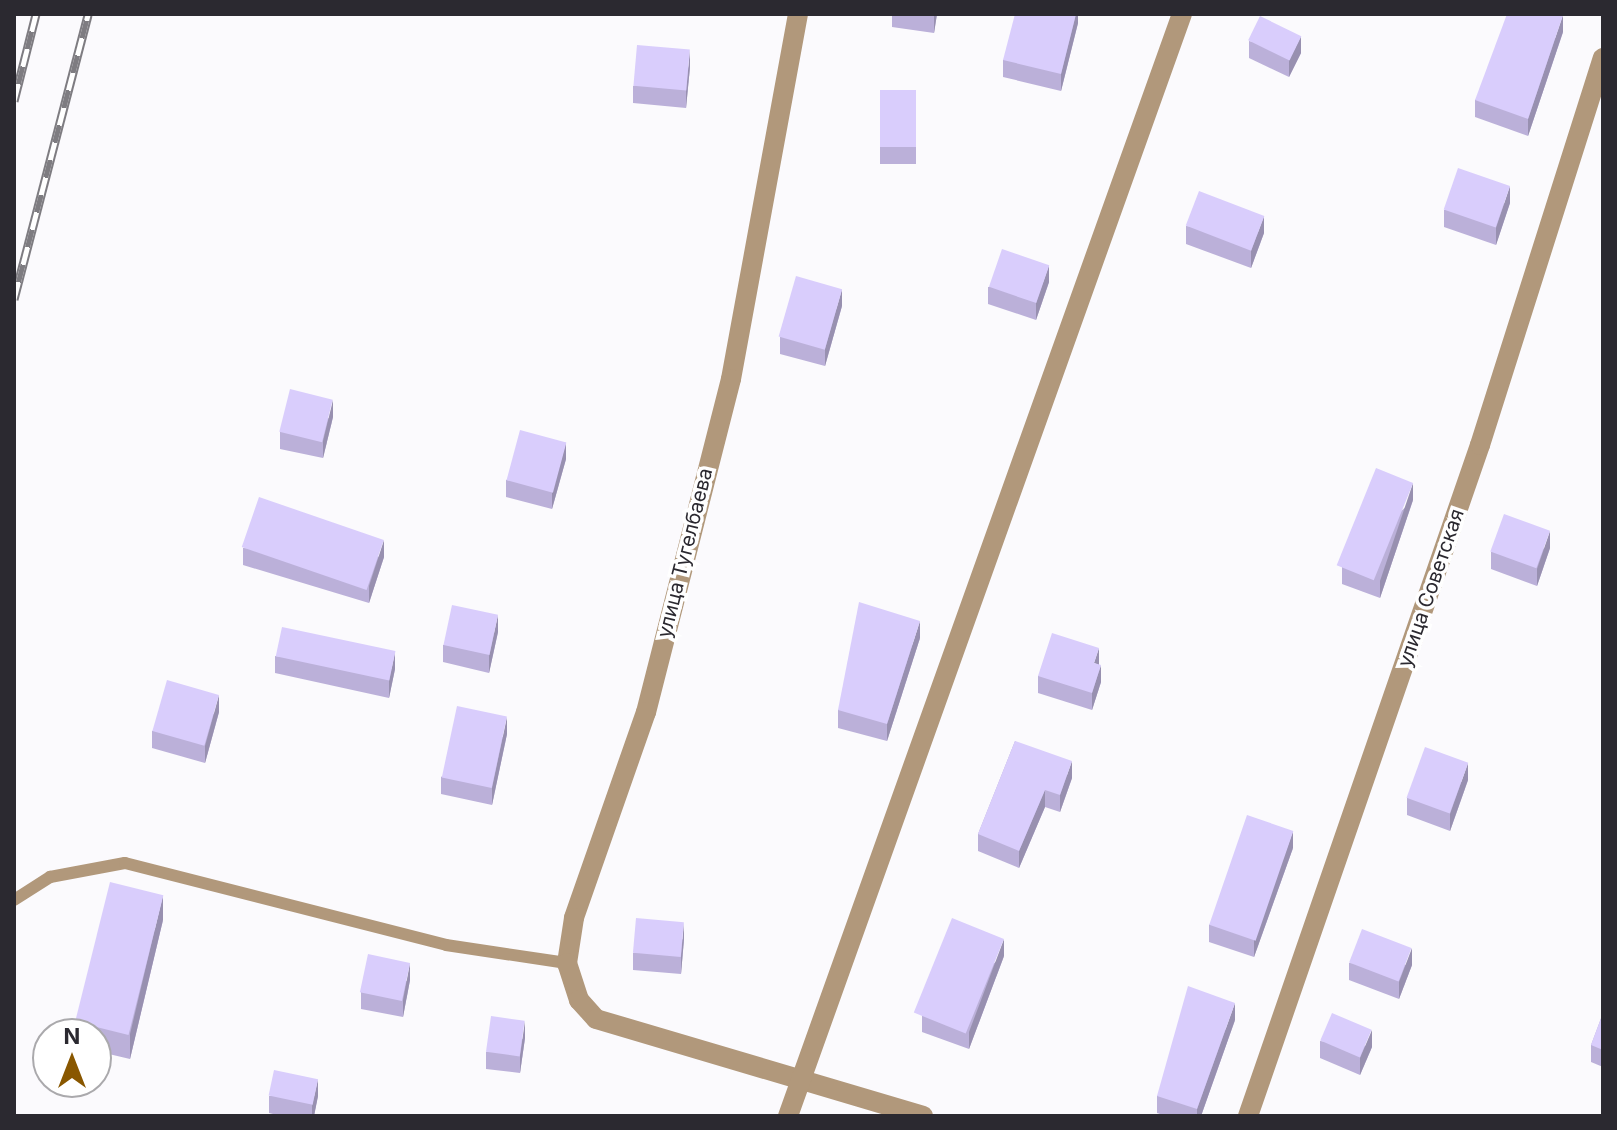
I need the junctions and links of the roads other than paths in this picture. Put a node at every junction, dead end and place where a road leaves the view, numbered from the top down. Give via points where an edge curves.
1 (798, 14) edge
2 (1182, 14) edge
3 (1603, 58) edge
4 (14, 900) edge
5 (567, 963) junction
6 (802, 1077) junction
7 (788, 1116) edge
8 (923, 1116) edge
9 (1248, 1116) edge

1 - 5 street, улица Тугелбаева via 731,379 646,712 567,940
2 - 6 street
3 - 9 street, улица Советская via 1480,445
4 - 5 lane via 50,877 125,863 446,945
5 - 6 street via 579,1000 596,1019
6 - 7 street
6 - 8 street

